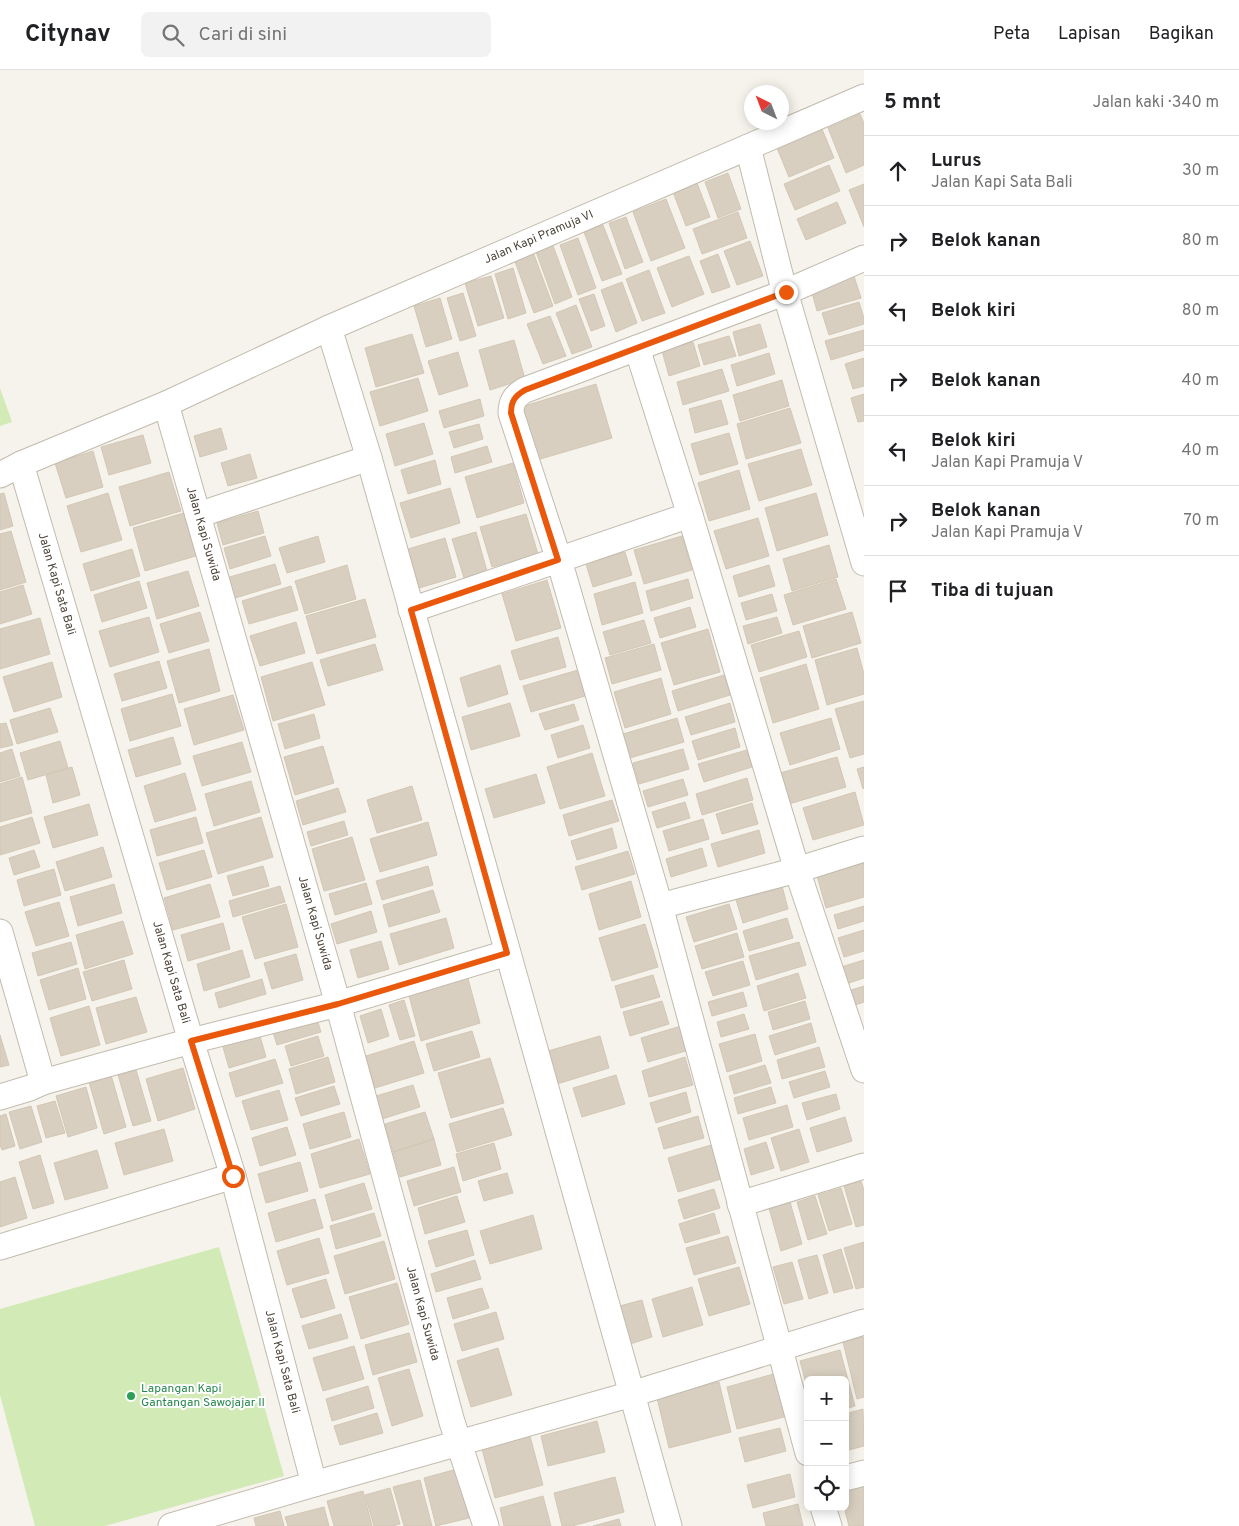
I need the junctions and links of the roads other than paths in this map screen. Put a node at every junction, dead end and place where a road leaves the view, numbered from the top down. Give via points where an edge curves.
1 (864, 97) edge
2 (748, 148) junction
3 (864, 258) edge
4 (786, 292) junction
5 (329, 328) junction
6 (637, 348) junction
7 (166, 404) junction
8 (369, 458) junction
9 (11, 469) edge
10 (690, 515) junction
11 (198, 516) junction
12 (558, 560) junction
13 (864, 563) edge
14 (411, 610) junction
15 (864, 849) edge
16 (797, 870) junction
17 (660, 906) junction
18 (2, 947) edge
19 (507, 953) junction
20 (338, 1004) junction
21 (191, 1041) junction
22 (864, 1070) edge
23 (43, 1082) junction
24 (0, 1096) edge
25 (864, 1166) edge
26 (233, 1176) junction
27 (740, 1204) junction
28 (0, 1248) edge
29 (864, 1322) edge
30 (779, 1348) junction
31 (632, 1394) junction
32 (804, 1439) edge
33 (459, 1443) junction
34 (864, 1473) edge
35 (849, 1477) edge
36 (314, 1484) junction
37 (824, 1511) edge
38 (171, 1526) edge
39 (486, 1526) edge
40 (669, 1526) edge
41 (828, 1526) edge

1 - 2 street, Jalan Kapi Pramuja VI
2 - 4 street
2 - 5 street, Jalan Kapi Pramuja VI
3 - 4 street
4 - 6 street
4 - 13 street
5 - 7 street, Jalan Kapi Pramuja VI
5 - 8 street
6 - 10 street
6 - 12 street via 525,390 511,404 511,413
7 - 9 street, Jalan Kapi Pramuja VI
7 - 11 street, Jalan Kapi Suwida
8 - 11 street
8 - 14 street
9 - 21 street, Jalan Kapi Sata Bali
10 - 12 street
10 - 16 street
11 - 20 street, Jalan Kapi Suwida
12 - 14 street
12 - 17 street
14 - 19 street
15 - 16 street
16 - 17 street
16 - 22 street
17 - 27 street
18 - 23 street
19 - 20 street
19 - 31 street
20 - 21 street
20 - 33 street, Jalan Kapi Suwida
21 - 23 street
21 - 26 street, Jalan Kapi Sata Bali
23 - 24 street
25 - 27 street
26 - 28 street
26 - 36 street, Jalan Kapi Sata Bali
27 - 30 street
29 - 30 street
30 - 31 street
30 - 32 street
31 - 33 street
31 - 40 street
33 - 36 street
33 - 39 street, Jalan Kapi Suwida
34 - 35 street
36 - 38 street
37 - 41 street

